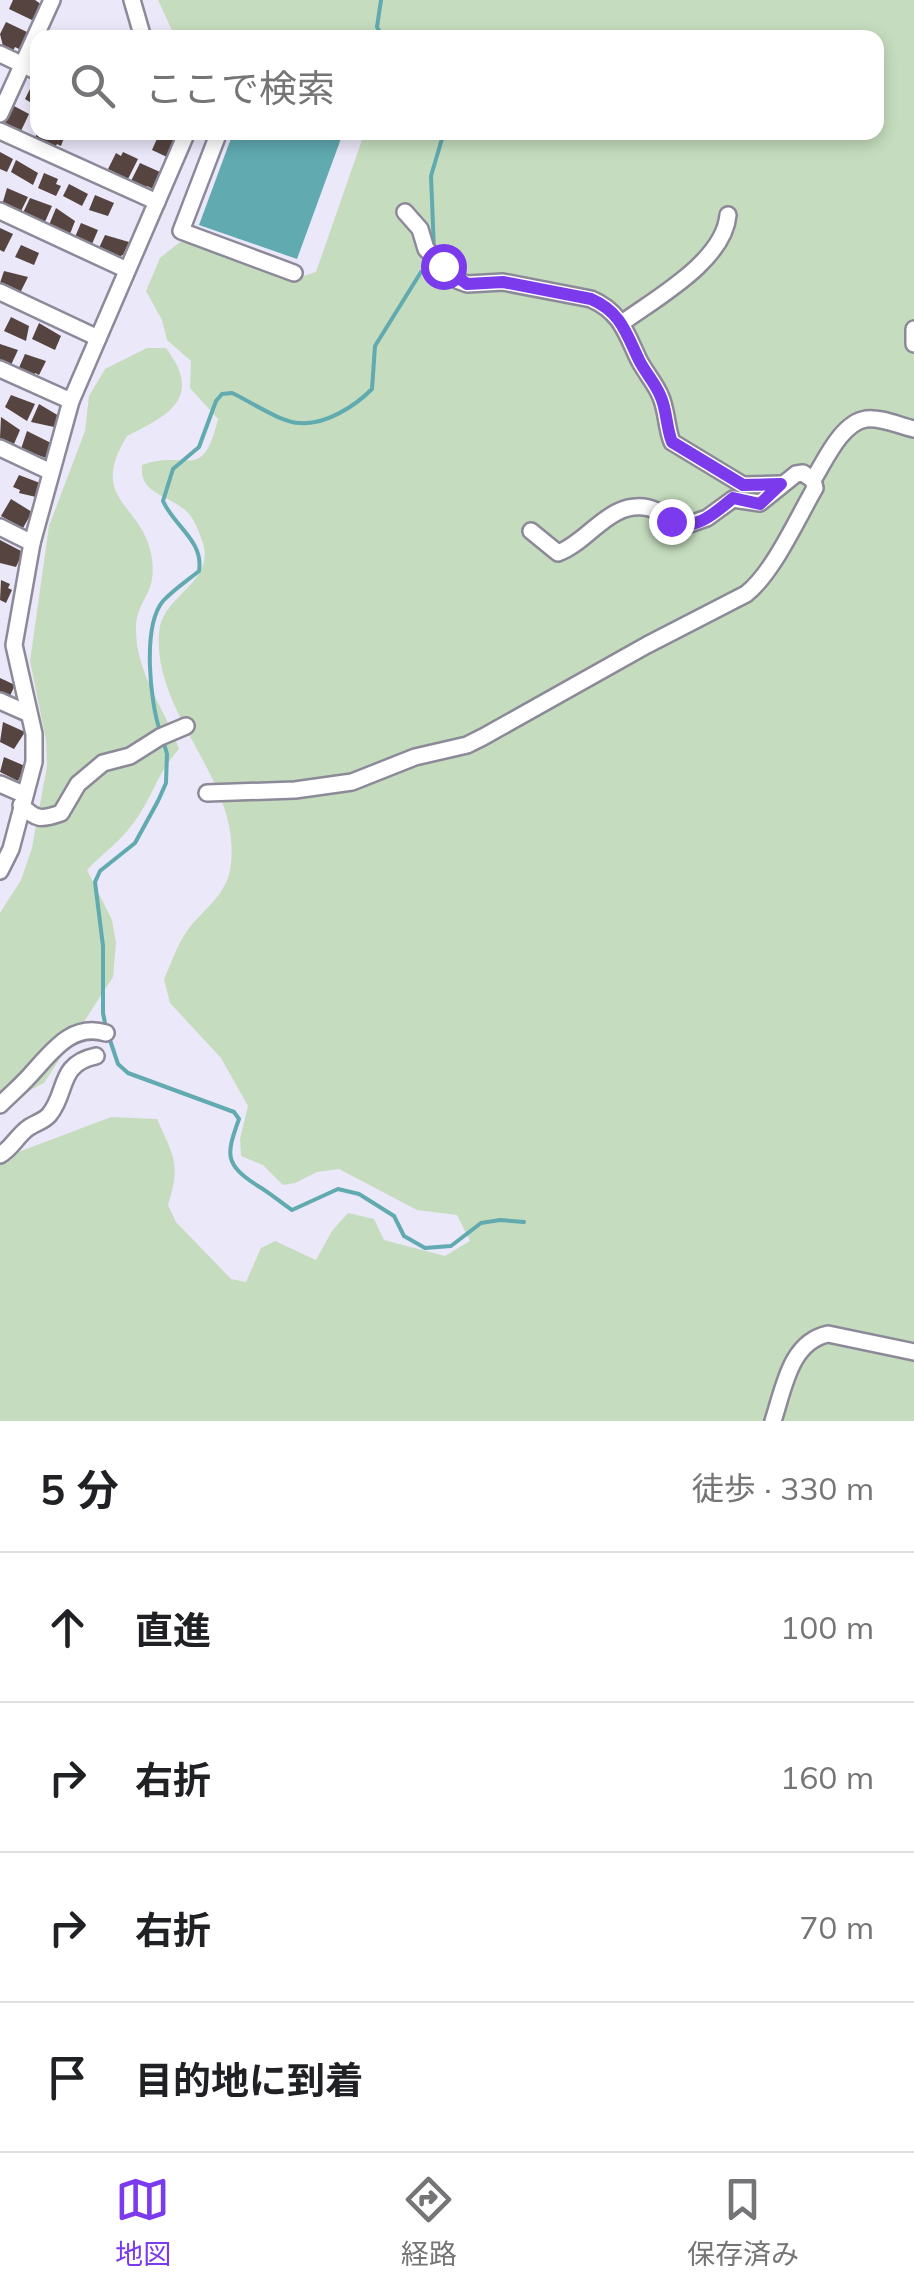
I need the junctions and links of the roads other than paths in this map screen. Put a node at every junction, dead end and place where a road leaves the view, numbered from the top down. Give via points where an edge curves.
1 (52, 0) edge
2 (132, 0) edge
3 (42, 30) edge
4 (141, 30) edge
5 (0, 54) edge
6 (30, 68) edge
7 (0, 114) edge
8 (0, 131) edge
9 (183, 140) edge
10 (216, 140) edge
11 (156, 202) junction
12 (0, 212) edge
13 (405, 212) dead end
14 (728, 215) dead end
15 (127, 270) junction
16 (294, 273) dead end
17 (0, 292) edge
18 (622, 323) junction
19 (914, 329) edge
20 (98, 338) junction
21 (914, 344) edge
22 (0, 368) edge
23 (71, 400) junction
24 (914, 429) edge
25 (0, 448) edge
26 (50, 472) junction
27 (813, 480) junction
28 (781, 484) junction
29 (0, 528) edge
30 (530, 531) dead end
31 (32, 543) junction
32 (8, 623) edge
33 (0, 700) edge
34 (27, 713) junction
35 (186, 726) dead end
36 (0, 784) edge
37 (208, 793) dead end
38 (22, 800) junction
39 (1, 866) edge
40 (106, 1033) dead end
41 (96, 1056) dead end
42 (0, 1105) edge
43 (0, 1156) edge
44 (914, 1352) edge
45 (772, 1421) edge

1 - 3 street
2 - 4 street
5 - 6 street
6 - 7 street
8 - 11 street
9 - 11 street
10 - 16 street via 182,232
11 - 15 street
12 - 15 street
13 - 18 street via 426,248 459,280 591,299
14 - 18 street via 722,238 701,262
15 - 20 street
17 - 20 street
18 - 28 street via 660,395 672,442 743,485
19 - 21 street
20 - 23 street
22 - 23 street
23 - 26 street
24 - 27 street via 856,422
25 - 26 street
26 - 31 street
27 - 28 street via 803,473
27 - 37 street via 815,488 757,586 484,737 352,782
28 - 30 street via 760,504 733,498 684,526 653,509 632,508 601,519 558,554
29 - 31 street
31 - 32 street
32 - 34 street
33 - 34 street
34 - 38 street via 34,762
35 - 38 street via 102,763 78,784 60,814 33,818
36 - 38 street
38 - 39 street
40 - 42 street via 84,1030 69,1037
41 - 43 street via 70,1070 50,1114
44 - 45 street via 815,1337 792,1366

